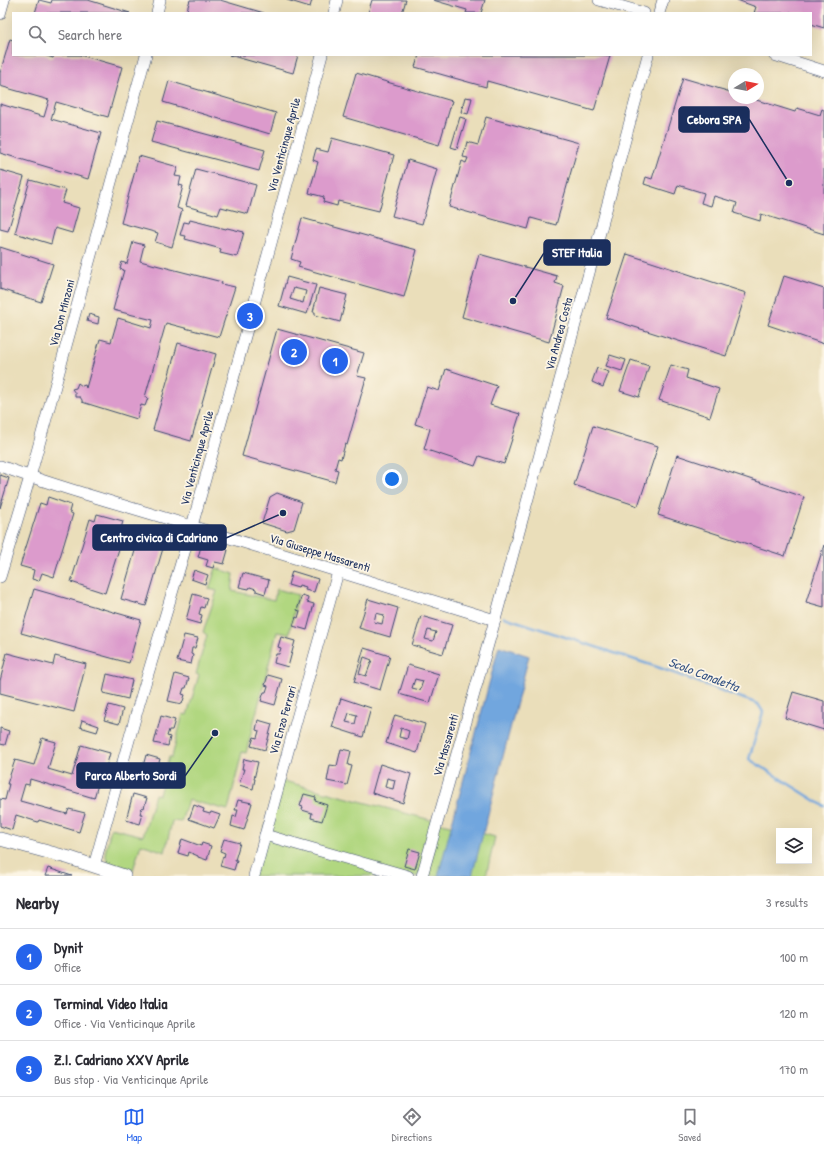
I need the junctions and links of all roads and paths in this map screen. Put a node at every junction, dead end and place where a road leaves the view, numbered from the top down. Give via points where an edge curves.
1 (4, 0) edge
2 (160, 0) edge
3 (337, 0) edge
4 (599, 0) edge
5 (663, 0) edge
6 (157, 12) edge
7 (334, 12) edge
8 (641, 12) edge
9 (659, 12) edge
10 (0, 14) edge
11 (146, 56) edge
12 (322, 56) edge
13 (648, 56) edge
14 (777, 56) edge
15 (824, 71) edge
16 (0, 466) edge
17 (30, 477) junction
18 (192, 526) junction
19 (338, 572) junction
20 (0, 577) edge
21 (494, 620) junction
22 (265, 835) junction
23 (0, 839) edge
24 (94, 866) junction
25 (124, 876) edge
26 (254, 876) edge
27 (408, 876) edge
28 (422, 876) edge

1 - 10 street
2 - 6 street
3 - 7 street
4 - 8 street
5 - 9 street
11 - 17 street, Via Don Minzoni
12 - 18 street, Via Venticinque Aprile
13 - 21 street, Via Andrea Costa
14 - 15 street
16 - 17 street, Via Giuseppe Massarenti
17 - 18 street, Via Giuseppe Massarenti
17 - 20 street, Via Don Minzoni
18 - 19 street, Via Giuseppe Massarenti
18 - 24 street, Via Venticinque Aprile
19 - 21 street, Via Giuseppe Massarenti
19 - 22 street, Via Enzo Ferrari
21 - 28 street, Via Massarenti
22 - 26 street, Via Enzo Ferrari
22 - 27 street
23 - 24 street
24 - 25 street

